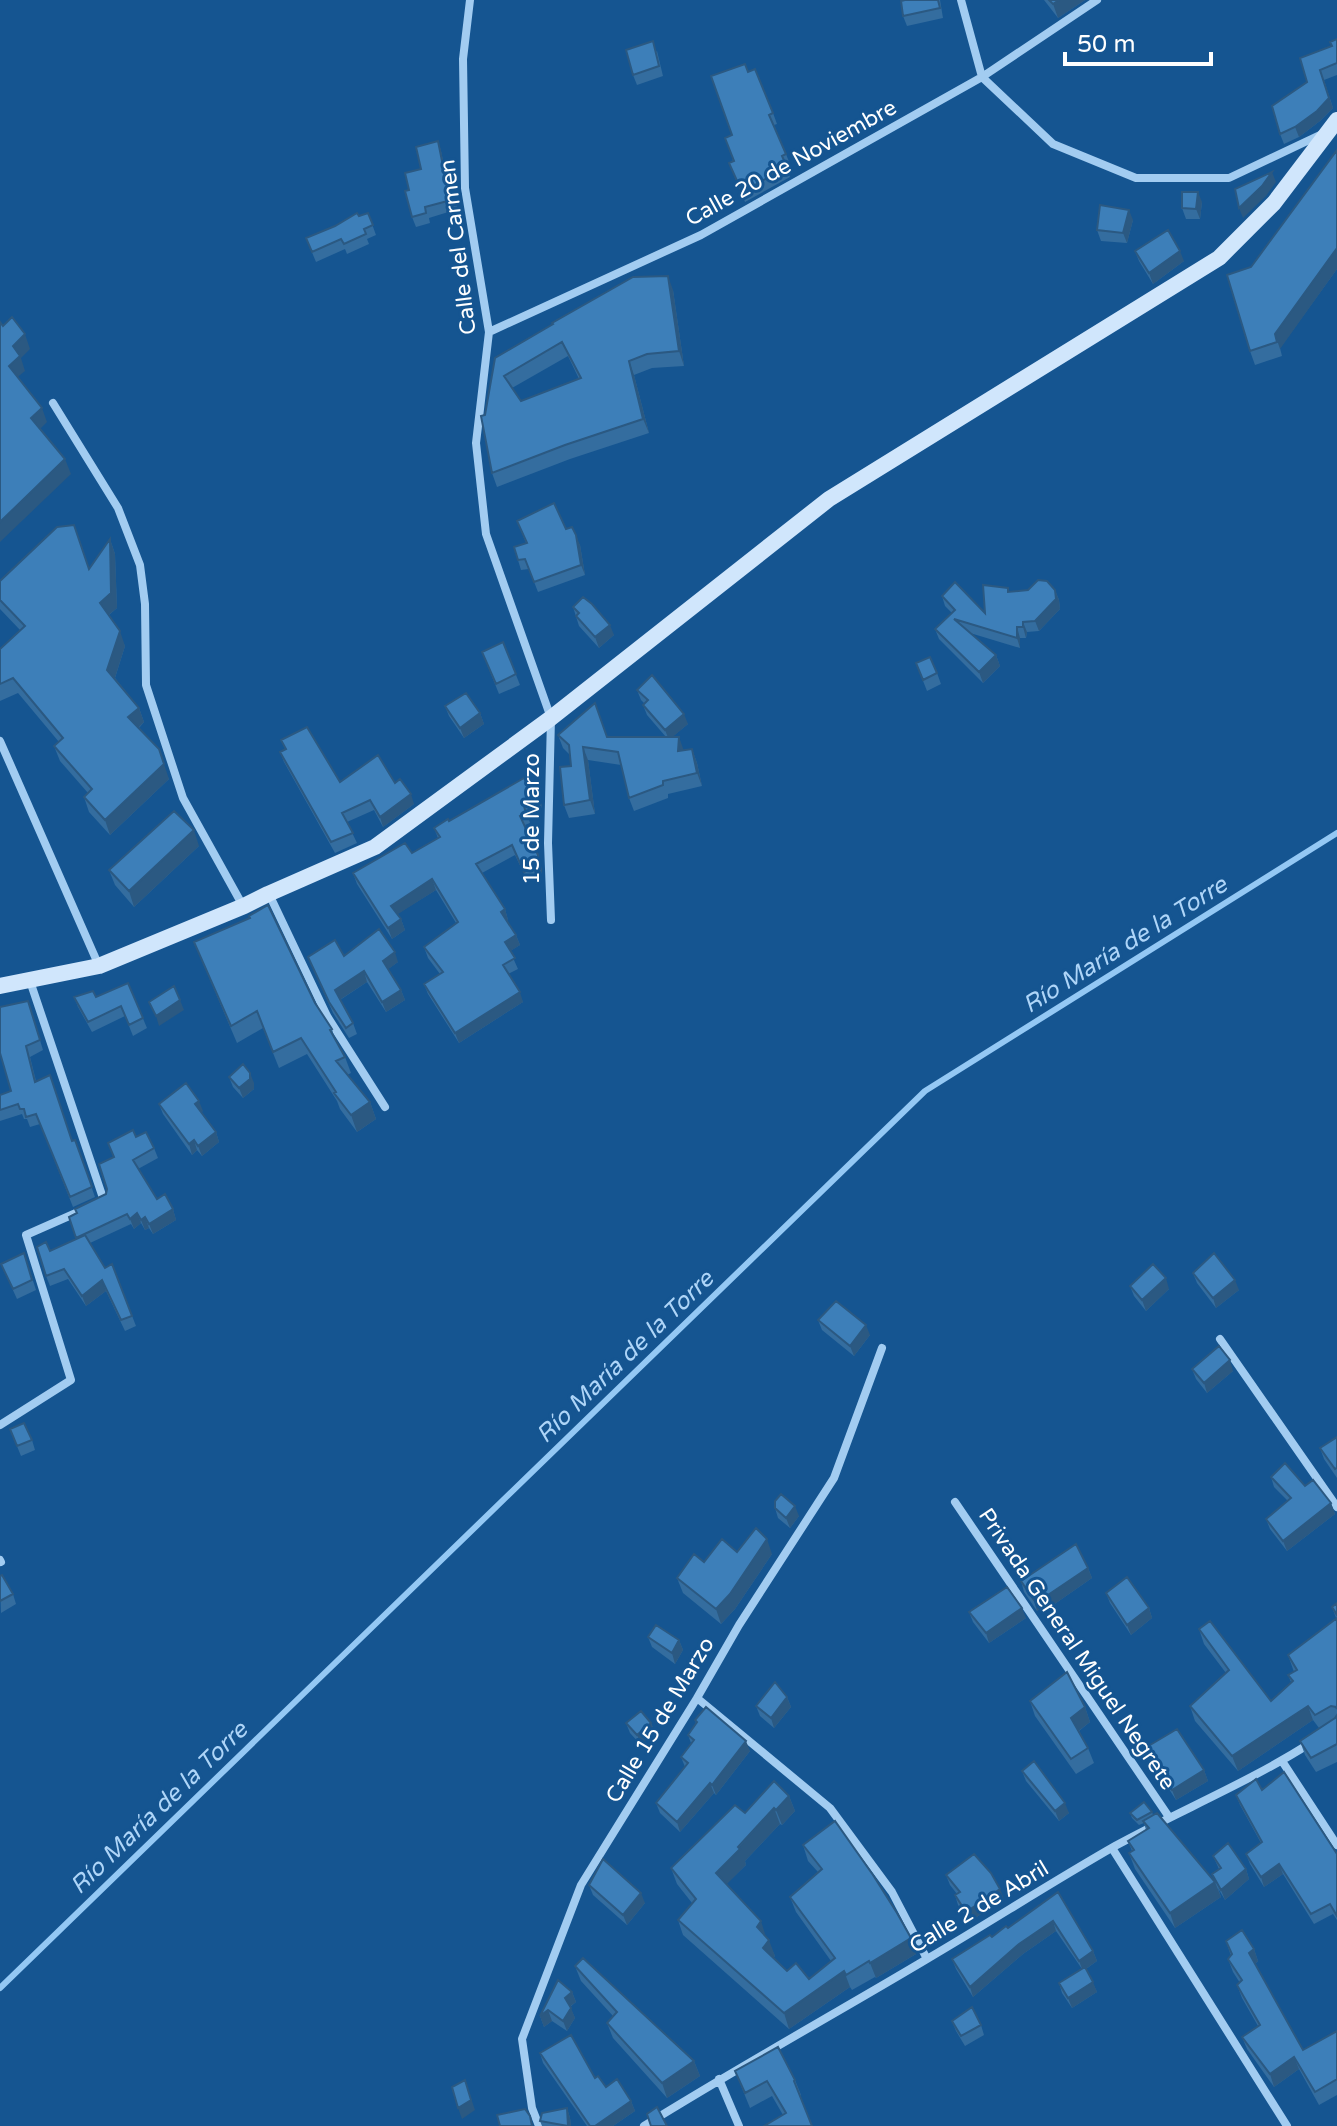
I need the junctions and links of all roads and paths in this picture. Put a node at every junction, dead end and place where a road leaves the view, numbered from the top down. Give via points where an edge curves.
1 (470, 0) edge
2 (961, 0) edge
3 (1097, 0) edge
4 (982, 77) junction
5 (1332, 125) edge
6 (489, 332) junction
7 (53, 403) dead end
8 (551, 718) junction
9 (0, 741) edge
10 (268, 894) junction
11 (244, 906) junction
12 (551, 920) dead end
13 (99, 966) junction
14 (30, 980) junction
15 (0, 986) edge
16 (385, 1107) dead end
17 (1220, 1339) dead end
18 (882, 1348) dead end
19 (0, 1425) edge
20 (955, 1502) dead end
21 (1337, 1507) edge
22 (697, 1698) junction
23 (1315, 1741) edge
24 (1282, 1761) junction
25 (1169, 1817) junction
26 (1337, 1845) edge
27 (1112, 1848) junction
28 (927, 1959) junction
29 (719, 2079) junction
30 (539, 2126) edge
31 (644, 2126) edge
32 (739, 2126) edge
33 (1287, 2126) edge

1 - 6 street, Calle del Carmen via 463,59 465,188
2 - 4 street
3 - 4 street, Calle 20 de Noviembre
4 - 5 street via 1053,144 1136,178 1229,178
4 - 6 street, Calle 20 de Noviembre via 701,235
5 - 8 main road via 1274,203 1219,258 829,499
6 - 8 street, Calle del Carmen via 476,443 486,534
7 - 11 street via 118,508 140,565 146,685 183,798
8 - 10 main road via 375,847
8 - 12 street, 15 de Marzo
9 - 13 street
10 - 11 main road
10 - 16 street via 327,1016
11 - 13 main road
13 - 14 main road
14 - 15 main road
14 - 19 street via 104,1201 26,1235 71,1380
17 - 21 street
18 - 22 street, Calle 15 de Marzo via 834,1478
20 - 25 street, Privada General Miguel Negrete
22 - 28 street via 830,1808 892,1892
22 - 30 street, Calle 15 de Marzo via 581,1885 526,2027 522,2039
23 - 24 street, Calle 2 de Abril
24 - 25 street, Calle 2 de Abril
24 - 26 street
25 - 27 street, Calle 2 de Abril
27 - 28 street, Calle 2 de Abril
27 - 33 street
28 - 29 street, Calle 2 de Abril
29 - 31 street, Calle 2 de Abril
29 - 32 street

